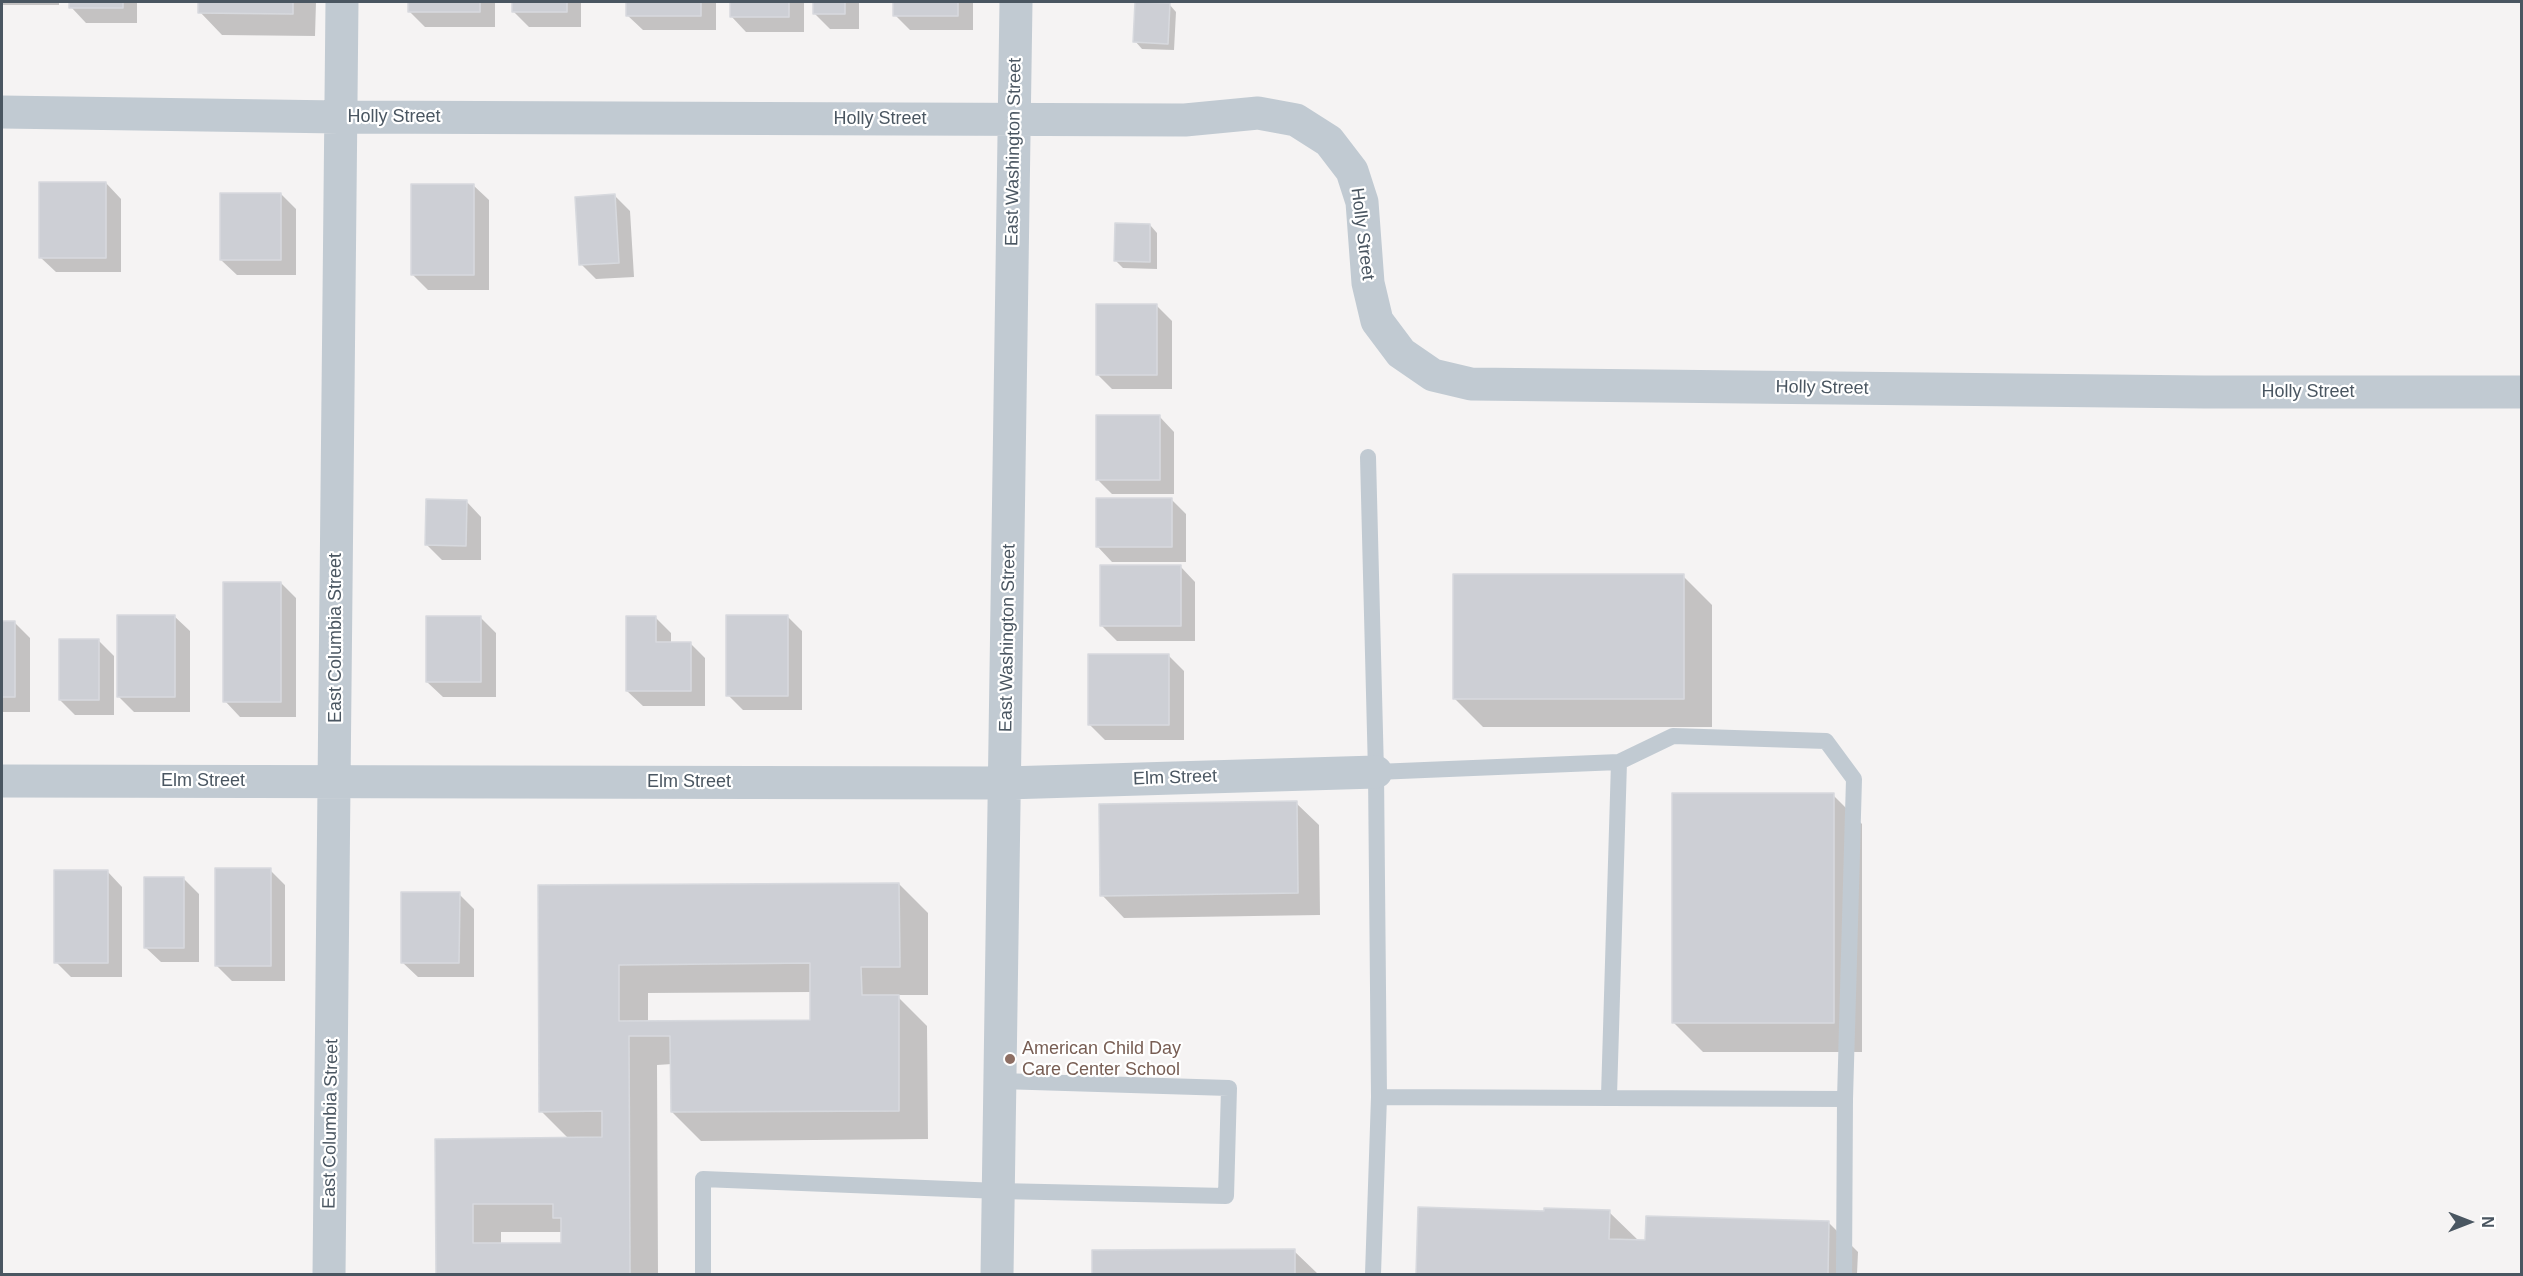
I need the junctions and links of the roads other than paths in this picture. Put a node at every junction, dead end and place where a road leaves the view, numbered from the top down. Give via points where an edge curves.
1 (342, 2) edge
2 (1016, 2) edge
3 (2, 112) edge
4 (339, 117) junction
5 (1014, 119) junction
6 (2522, 392) edge
7 (1368, 457) dead end
8 (1619, 762) junction
9 (1376, 772) junction
10 (2, 781) edge
11 (335, 782) junction
12 (1006, 783) junction
13 (1000, 1082) junction
14 (1609, 1096) junction
15 (1379, 1097) junction
16 (1845, 1099) junction
17 (999, 1191) junction
18 (329, 1275) edge
19 (703, 1275) edge
20 (997, 1275) edge
21 (1373, 1275) edge
22 (1844, 1275) edge

1 - 4 street, East Columbia Street
2 - 5 street, East Washington Street
3 - 4 street, Holly Street
4 - 5 street, Holly Street
4 - 11 street, East Columbia Street
5 - 6 street, Holly Street via 1185,120 1258,113 1296,120 1329,141 1352,171 1362,202 1368,283 1377,321 1401,353 1433,375 1471,384
5 - 12 street, East Washington Street
7 - 9 lane
8 - 9 lane
8 - 14 lane
8 - 16 lane via 1673,736 1826,741 1854,779
9 - 12 street, Elm Street
9 - 15 lane
10 - 11 street, Elm Street
11 - 12 street, Elm Street
11 - 18 street, East Columbia Street
12 - 13 street, East Washington Street
13 - 17 street, East Washington Street
13 - 17 lane via 1229,1088 1226,1196
14 - 15 lane
14 - 16 lane
15 - 21 lane
16 - 22 lane
17 - 19 lane via 703,1179
17 - 20 street, East Washington Street

